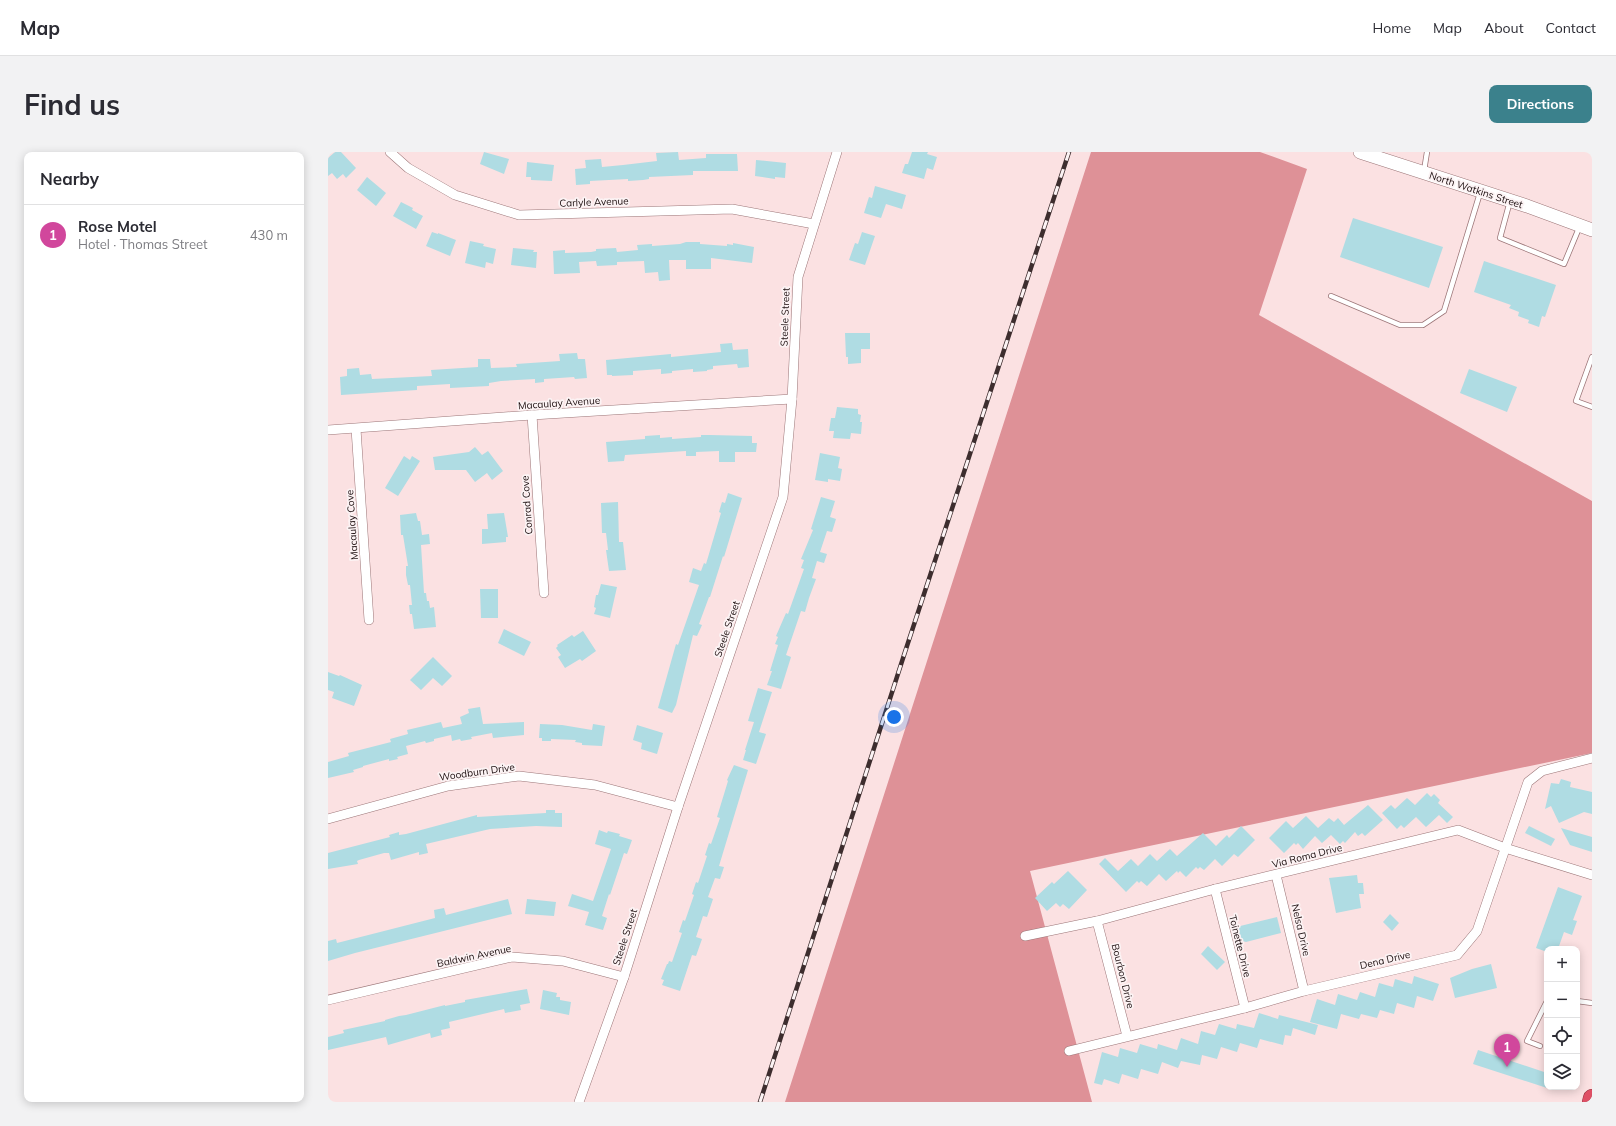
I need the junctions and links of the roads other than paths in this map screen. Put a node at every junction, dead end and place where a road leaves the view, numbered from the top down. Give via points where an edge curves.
1 (390, 152) edge
2 (837, 152) edge
3 (1360, 152) edge
4 (1427, 152) edge
5 (1378, 155) edge
6 (1423, 173) junction
7 (1480, 191) junction
8 (1510, 201) junction
9 (814, 224) junction
10 (1586, 228) edge
11 (1331, 296) dead end
12 (1592, 357) edge
13 (792, 399) junction
14 (1592, 407) edge
15 (532, 415) junction
16 (356, 429) junction
17 (328, 430) edge
18 (544, 593) dead end
19 (369, 620) dead end
20 (1592, 758) edge
21 (678, 807) junction
22 (328, 819) edge
23 (1505, 848) junction
24 (1276, 875) junction
25 (1592, 875) edge
26 (1215, 889) junction
27 (1097, 921) junction
28 (1025, 936) dead end
29 (624, 977) junction
30 (1304, 991) junction
31 (328, 1000) edge
32 (1580, 1001) edge
33 (1592, 1003) edge
34 (1544, 1007) edge
35 (1245, 1008) junction
36 (1127, 1036) junction
37 (1540, 1046) dead end
38 (1069, 1051) dead end
39 (1592, 1098) edge
40 (579, 1102) edge
41 (1591, 1102) edge

1 - 9 street, Carlyle Avenue via 408,168 455,194 519,215 732,209
2 - 9 street, Steele Street
3 - 5 main road, North Watkins Street
4 - 6 lane
5 - 6 main road, North Watkins Street
6 - 7 main road, North Watkins Street
7 - 8 main road, North Watkins Street
7 - 11 lane via 1444,311 1423,325 1400,325
8 - 10 main road, North Watkins Street
8 - 10 lane via 1500,238 1564,264
9 - 13 street, Steele Street via 798,277
12 - 14 lane via 1576,401
13 - 15 street, Macaulay Avenue
13 - 21 street, Steele Street via 783,497
15 - 16 street, Macaulay Avenue
15 - 18 street, Conrad Cove
16 - 17 street, Macaulay Avenue
16 - 19 street, Macaulay Cove
20 - 23 street, Dena Drive via 1542,771 1528,782
21 - 22 street, Woodburn Drive via 595,785 519,776 448,786
21 - 29 street, Steele Street
23 - 24 street, Via Roma Drive via 1458,830
23 - 25 street, Via Roma Drive
23 - 30 street, Dena Drive via 1478,930 1457,955
24 - 26 street, Via Roma Drive
24 - 30 street, Nelsa Drive
26 - 27 street, Via Roma Drive
26 - 35 street, Toinette Drive
27 - 28 street, Via Roma Drive
27 - 36 street, Bourbon Drive
29 - 31 street, Baldwin Avenue via 563,961 512,957
29 - 40 street, Steele Street
30 - 35 street, Dena Drive
32 - 33 lane
34 - 37 lane via 1527,1041
35 - 36 street, Dena Drive
36 - 38 street, Dena Drive
39 - 41 highway

